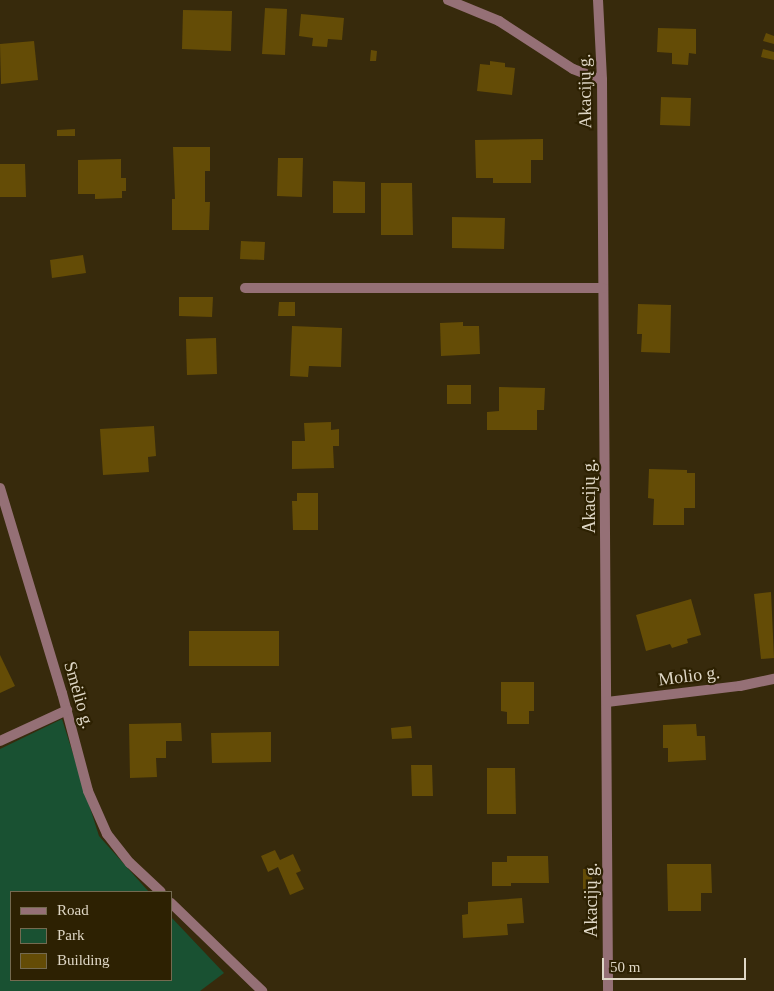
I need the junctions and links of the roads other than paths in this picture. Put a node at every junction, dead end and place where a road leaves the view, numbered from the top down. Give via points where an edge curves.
1 (448, 0) edge
2 (598, 0) edge
3 (602, 80) junction
4 (244, 288) dead end
5 (604, 288) junction
6 (0, 488) edge
7 (774, 679) edge
8 (607, 702) junction
9 (67, 710) junction
10 (0, 741) edge
11 (160, 891) edge
12 (172, 904) edge
13 (262, 991) edge
14 (608, 991) edge

1 - 3 street via 499,21 573,70
2 - 3 street, Akacijų g.
3 - 5 street, Akacijų g.
4 - 5 street
5 - 8 street, Akacijų g.
6 - 9 street, Smėlio g.
7 - 8 street, Molio g.
8 - 14 street, Akacijų g.
9 - 10 street
9 - 11 street, Smėlio g. via 88,791 107,834 130,863
12 - 13 street

